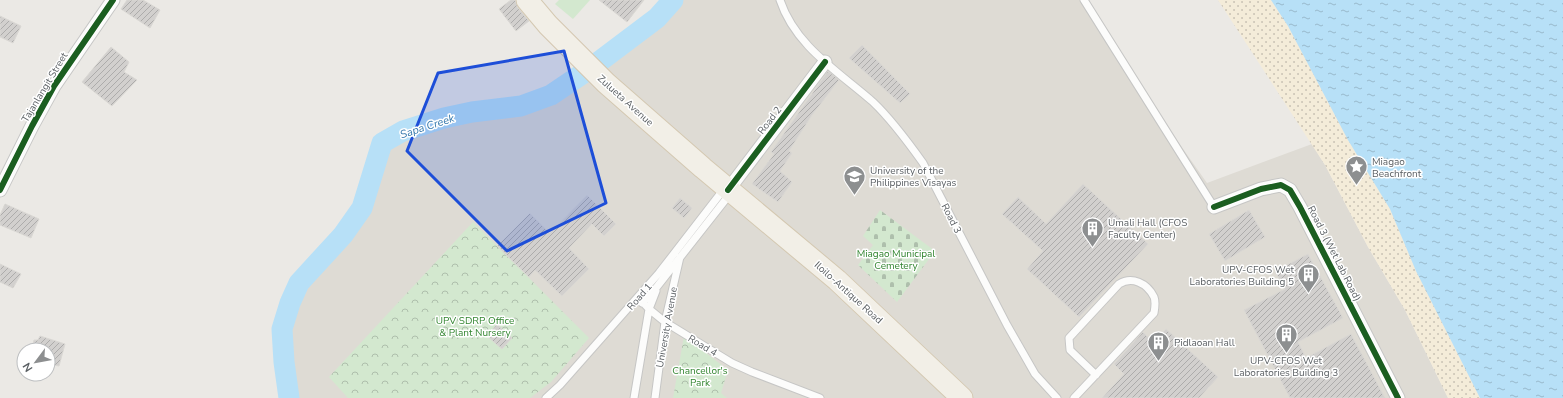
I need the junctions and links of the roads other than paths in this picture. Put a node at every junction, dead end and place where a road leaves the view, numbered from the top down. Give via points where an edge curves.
1 (113, 0) edge
2 (527, 0) edge
3 (780, 0) edge
4 (1084, 0) edge
5 (825, 62) junction
6 (0, 190) edge
7 (728, 190) junction
8 (1214, 207) joint
9 (680, 257) junction
10 (659, 274) junction
11 (656, 288) junction
12 (640, 300) junction
13 (648, 309) junction
14 (665, 322) junction
15 (1096, 375) junction
16 (546, 398) edge
17 (634, 398) edge
18 (655, 398) edge
19 (820, 398) edge
20 (962, 398) edge
21 (1057, 398) edge
22 (1074, 398) edge
23 (1398, 398) edge

1 - 6 street, Tajanlangit Street via 54,86
2 - 7 main road, Zulueta Avenue via 548,26 606,83
3 - 5 lane, Road 3 via 788,20 800,37
4 - 8 lane
5 - 7 street, Road 2
5 - 21 lane, Road 3 via 873,103 910,144 923,163 1021,350 1035,374
7 - 9 lane, Road 1
7 - 10 lane, Road 1
7 - 20 main road, Iloilo-Antique Road via 837,280
8 - 23 street, Road 3 (Wet Lab Road) via 1268,188 1282,185 1290,190
9 - 11 lane, Road 1
9 - 14 lane, University Avenue
10 - 11 lane, University Avenue
10 - 12 lane, Road 1
11 - 12 lane, Road 1
11 - 13 lane, University Avenue
12 - 13 lane, Road 4
12 - 16 lane, Road 1
13 - 14 lane, Road 4
13 - 17 lane, University Avenue
14 - 18 lane, University Avenue
14 - 19 lane, Road 4 via 752,372
15 - 15 lane via 1154,313 1154,297 1136,280 1126,280 1119,284 1069,338 1070,350
15 - 22 lane

